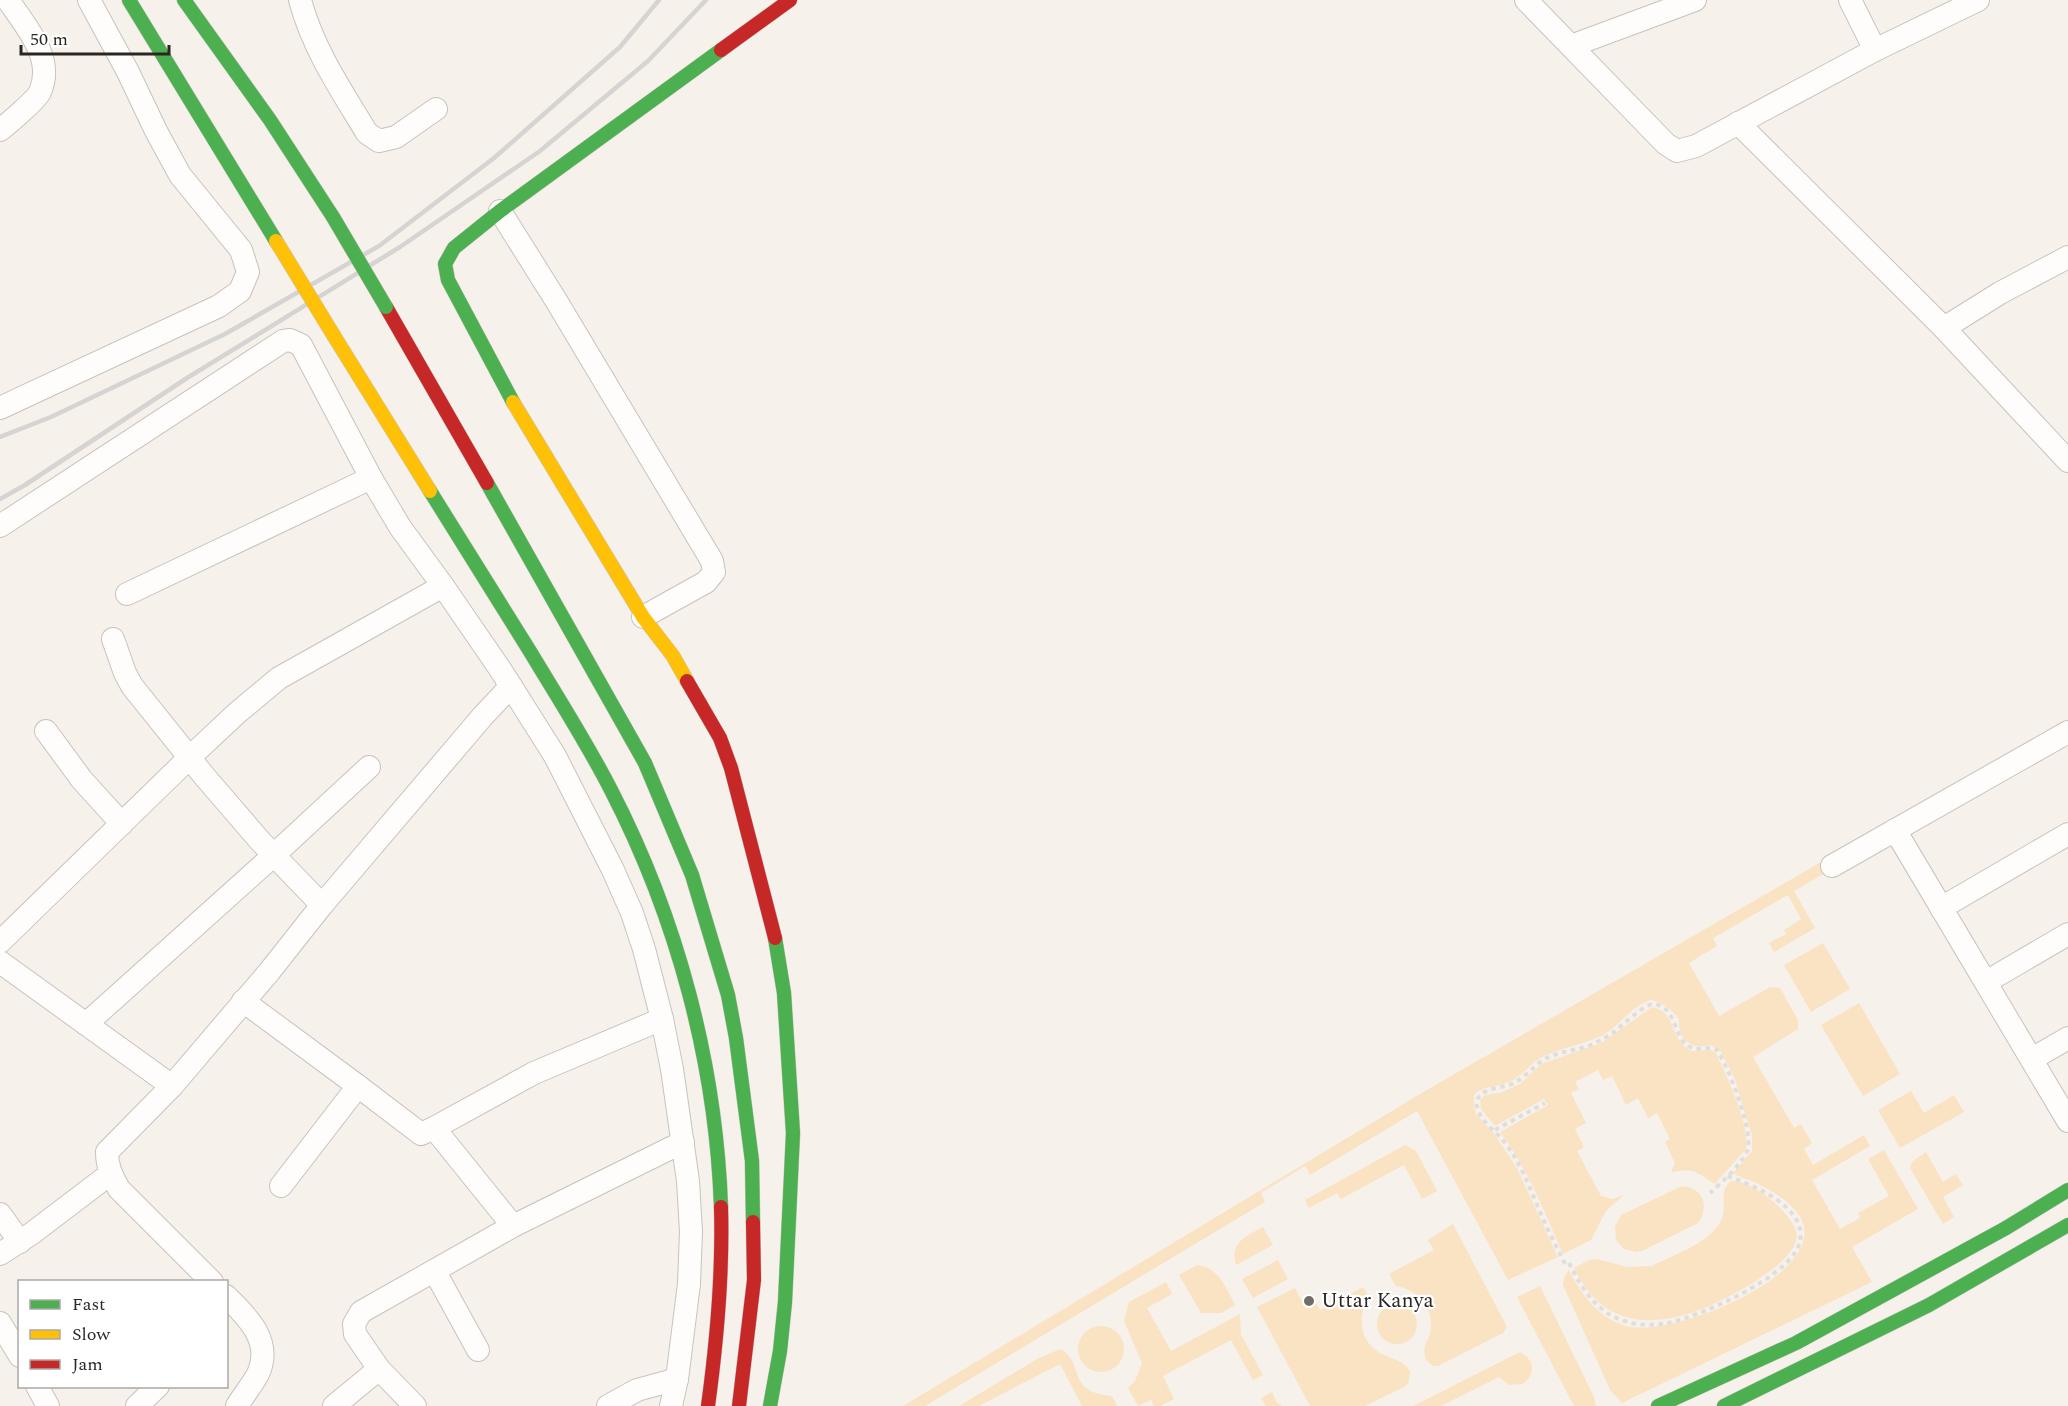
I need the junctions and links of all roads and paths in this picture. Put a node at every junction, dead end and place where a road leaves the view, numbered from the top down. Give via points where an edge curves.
1 (9, 0) edge
2 (89, 0) edge
3 (129, 0) edge
4 (184, 0) edge
5 (300, 0) edge
6 (790, 0) edge
7 (1695, 0) edge
8 (1850, 0) edge
9 (1978, 0) edge
10 (1532, 2) edge
11 (1571, 46) junction
12 (1875, 50) junction
13 (436, 109) dead end
14 (1738, 123) junction
15 (0, 130) edge
16 (500, 211) junction
17 (2066, 261) edge
18 (1944, 328) junction
19 (0, 408) edge
20 (2068, 461) edge
21 (371, 478) junction
22 (0, 526) edge
23 (443, 586) junction
24 (127, 594) dead end
25 (643, 616) junction
26 (113, 639) dead end
27 (511, 686) junction
28 (46, 731) dead end
29 (2068, 732) edge
30 (189, 758) junction
31 (369, 767) dead end
32 (122, 824) junction
33 (1895, 830) junction
34 (2068, 834) edge
35 (274, 855) junction
36 (1832, 866) dead end
37 (322, 905) junction
38 (1941, 908) junction
39 (2068, 934) edge
40 (0, 942) edge
41 (0, 962) edge
42 (1986, 982) junction
43 (243, 1001) junction
44 (662, 1019) junction
45 (86, 1024) junction
46 (2068, 1038) edge
47 (2032, 1059) junction
48 (172, 1086) junction
49 (358, 1086) junction
50 (1545, 1103) dead end
51 (2068, 1121) edge
52 (434, 1128) junction
53 (1495, 1130) junction
54 (683, 1142) junction
55 (110, 1174) junction
56 (1727, 1176) junction
57 (281, 1186) dead end
58 (2068, 1190) edge
59 (1710, 1193) dead end
60 (0, 1214) edge
61 (2068, 1225) edge
62 (513, 1226) junction
63 (20, 1242) junction
64 (0, 1254) edge
65 (435, 1272) junction
66 (211, 1280) edge
67 (229, 1303) edge
68 (0, 1323) edge
69 (478, 1350) dead end
70 (18, 1353) edge
71 (379, 1369) junction
72 (677, 1379) junction
73 (38, 1388) edge
74 (156, 1388) edge
75 (48, 1406) edge
76 (137, 1406) edge
77 (237, 1406) edge
78 (334, 1406) edge
79 (415, 1406) edge
80 (608, 1406) edge
81 (671, 1406) edge
82 (708, 1406) edge
83 (739, 1406) edge
84 (770, 1406) edge
85 (1658, 1406) edge
86 (1724, 1406) edge

1 - 15 street via 40,50 45,71 39,93
2 - 19 street via 180,175 241,250 248,272 240,291 219,306
3 - 82 main road, bridge via 546,677 596,762 634,839 683,967 709,1076 721,1178 721,1282
4 - 83 main road, bridge via 270,120 386,307 645,763 692,875 728,995 752,1161 754,1280
5 - 13 street via 319,53 367,134 379,141 396,137
6 - 16 main road
7 - 11 street
8 - 12 street
9 - 12 street
10 - 11 street
11 - 14 street via 1677,151 1696,146
12 - 14 street
14 - 18 street
16 - 25 main road via 454,248 446,264 448,279 525,425
16 - 25 street via 712,561 714,572 706,582
17 - 18 street via 2000,293
18 - 20 street
21 - 22 street via 305,350 290,340
21 - 23 street via 400,527
21 - 24 street
23 - 27 street
23 - 30 street via 279,678
25 - 84 main road via 673,656 720,738 780,962 793,1133 785,1302
26 - 30 street via 132,686
27 - 37 street
27 - 44 street via 555,756 613,870 641,940
28 - 32 street via 82,780
29 - 33 street
30 - 32 street
30 - 35 street
31 - 35 street
32 - 40 street
33 - 36 street
33 - 38 street
34 - 38 street
35 - 37 street
35 - 45 street
37 - 43 street
38 - 42 street
39 - 42 street
41 - 45 street
42 - 47 street
43 - 48 street
43 - 49 street
44 - 52 street via 534,1074
44 - 54 street
45 - 48 street
46 - 47 street
47 - 51 street
48 - 55 street via 107,1152
49 - 52 street via 421,1134
49 - 57 street
50 - 53 path
52 - 62 street
53 - 56 path via 1477,1107 1485,1091 1514,1083 1558,1053 1599,1041 1649,1005 1657,1004 1670,1016 1687,1045 1717,1050 1733,1081 1749,1144 1746,1154
53 - 56 path via 1518,1162 1567,1263 1589,1298 1627,1322 1669,1323 1710,1309 1777,1270 1798,1246 1800,1236 1795,1218 1784,1206 1763,1190
54 - 62 street
54 - 72 street via 691,1232
55 - 63 street
55 - 66 street via 119,1189
56 - 59 path
58 - 85 main road via 1796,1343
60 - 63 street
61 - 86 main road via 1929,1305
62 - 65 street
63 - 64 street
65 - 69 street
65 - 71 street via 361,1312 354,1324 355,1334
67 - 77 street via 255,1329 263,1345 257,1374
68 - 70 street
71 - 78 street
71 - 79 street
72 - 80 street via 637,1390
72 - 81 street
73 - 75 street
74 - 76 street

